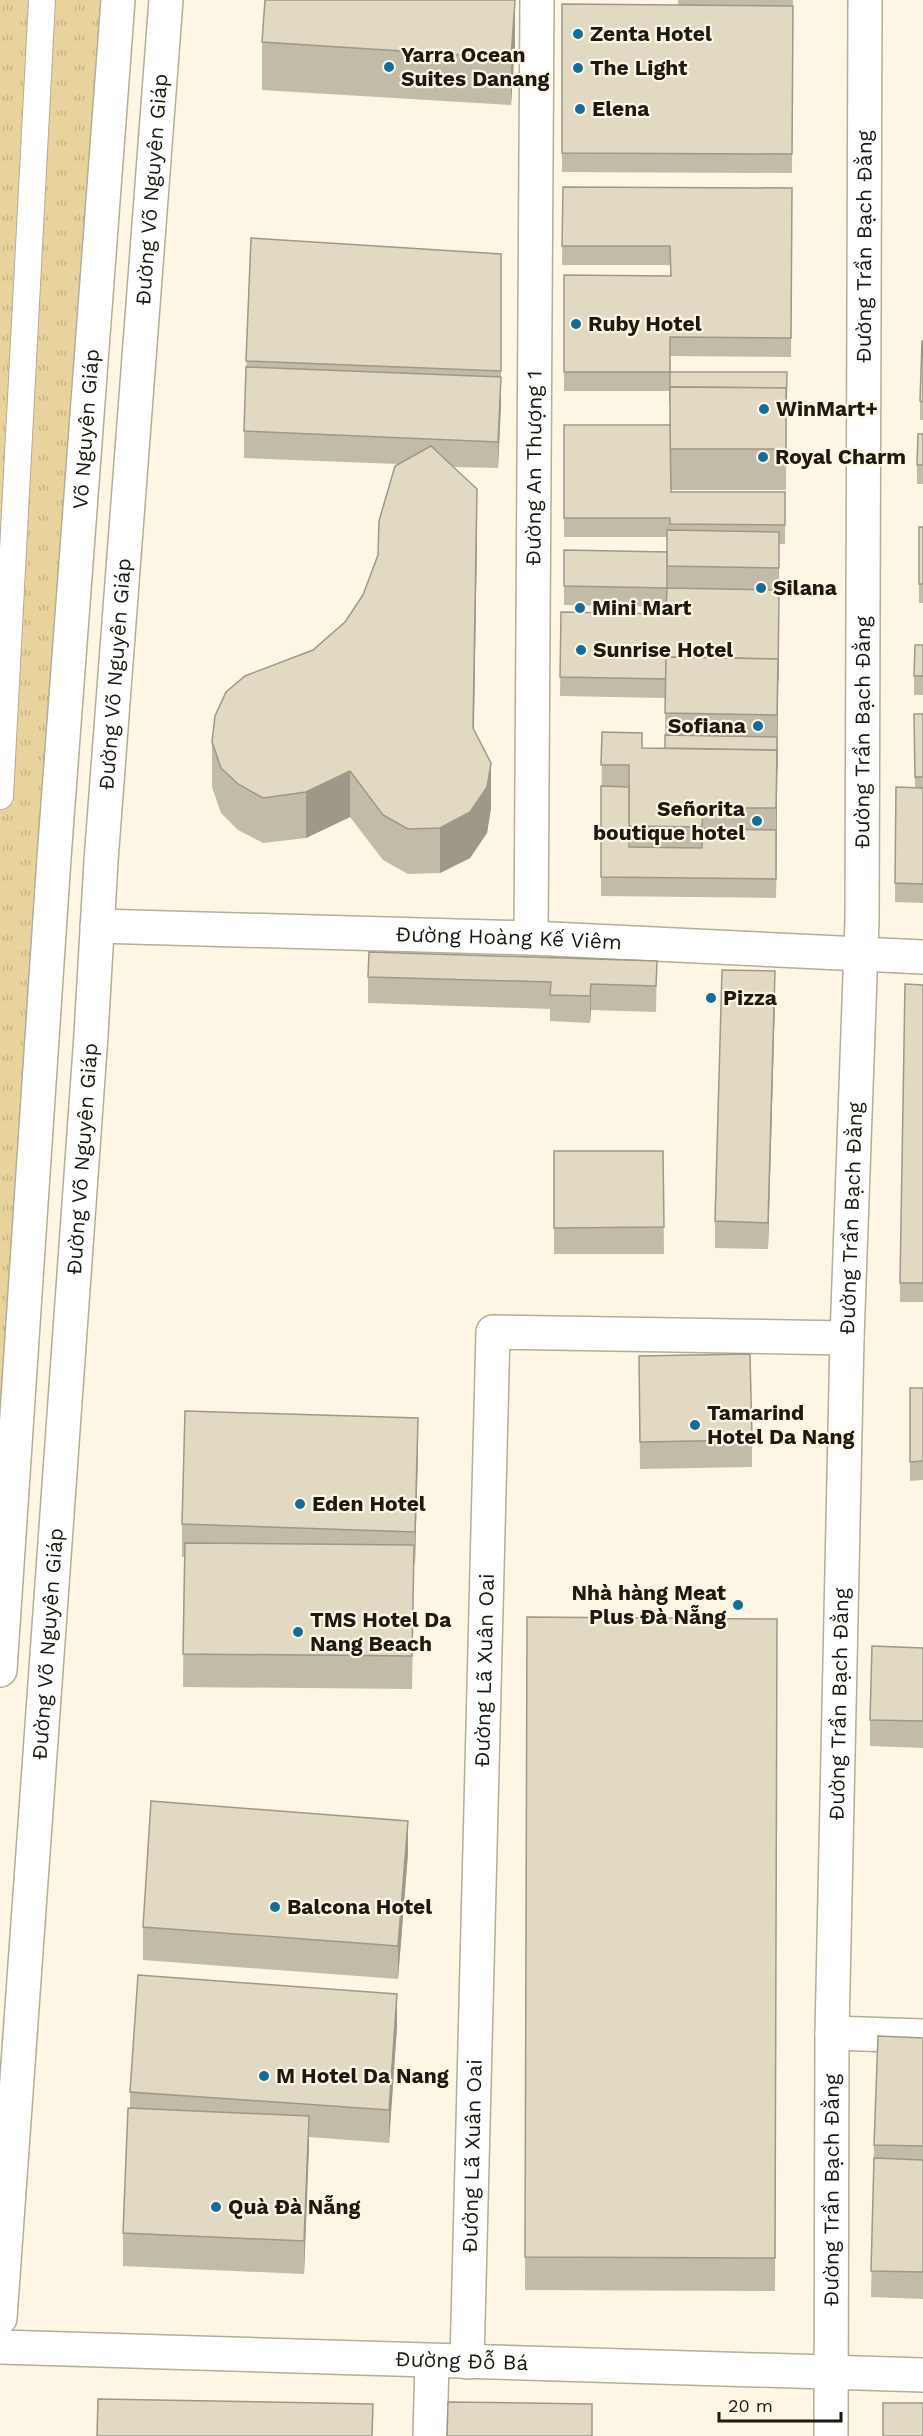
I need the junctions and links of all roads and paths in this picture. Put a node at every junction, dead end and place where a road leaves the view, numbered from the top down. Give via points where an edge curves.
1 (42, 0) edge
2 (118, 0) edge
3 (166, 0) edge
4 (537, 0) edge
5 (865, 0) edge
6 (0, 796) edge
7 (49, 924) junction
8 (97, 926) junction
9 (531, 938) junction
10 (862, 955) junction
11 (923, 957) edge
12 (847, 1338) junction
13 (0, 1670) edge
14 (832, 2033) junction
15 (923, 2036) edge
16 (0, 2318) edge
17 (0, 2347) edge
18 (432, 2361) junction
19 (467, 2362) junction
20 (831, 2374) junction
21 (923, 2375) edge
22 (430, 2436) edge
23 (831, 2436) edge

1 - 6 street
2 - 7 street, Võ Nguyên Giáp
3 - 8 street, Đường Võ Nguyên Giáp
4 - 9 street, Đường An Thượng 1
5 - 10 street, Đường Trần Bạch Đằng
7 - 8 street, Đường Hoàng Kế Viêm
7 - 13 street
8 - 9 street, Đường Hoàng Kế Viêm
8 - 16 street, Đường Võ Nguyên Giáp
9 - 10 street, Đường Hoàng Kế Viêm
10 - 11 street, Đường Hoàng Kế Viêm
10 - 12 street, Đường Trần Bạch Đằng
12 - 14 street, Đường Trần Bạch Đằng
12 - 19 street, Đường Lã Xuân Oai via 493,1332
14 - 15 street
14 - 20 street, Đường Trần Bạch Đằng
17 - 18 street, Đường Đỗ Bá
18 - 19 street, Đường Đỗ Bá
18 - 22 street
19 - 20 street, Đường Đỗ Bá
20 - 21 street, Đường Đỗ Bá
20 - 23 street, Đường Trần Bạch Đằng

